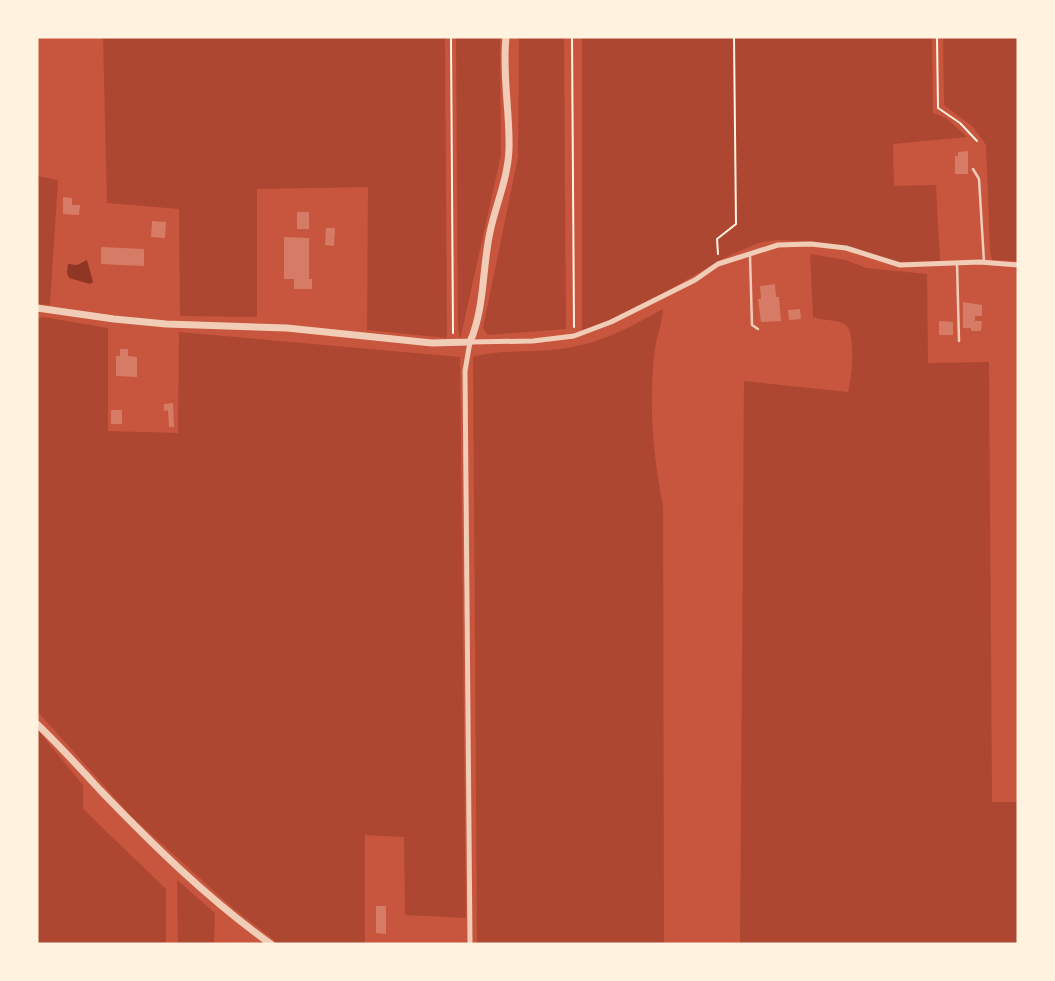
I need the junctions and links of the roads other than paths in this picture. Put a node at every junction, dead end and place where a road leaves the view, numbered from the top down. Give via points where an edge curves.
1 (506, 37) edge
2 (973, 169) dead end
3 (750, 252) junction
4 (984, 262) junction
5 (957, 263) junction
6 (1018, 265) edge
7 (37, 308) edge
8 (758, 329) dead end
9 (959, 341) dead end
10 (470, 342) junction
11 (37, 724) edge
12 (271, 944) edge
13 (470, 944) edge

1 - 10 street via 508,166 490,230 482,300
2 - 4 lane via 979,179
3 - 5 street via 811,244 846,248 900,265
3 - 8 lane via 752,325
3 - 10 street via 718,264 611,323 533,341
4 - 5 street
4 - 6 street
5 - 9 lane
7 - 10 street via 145,322
10 - 13 street via 466,371
11 - 12 street via 151,841

